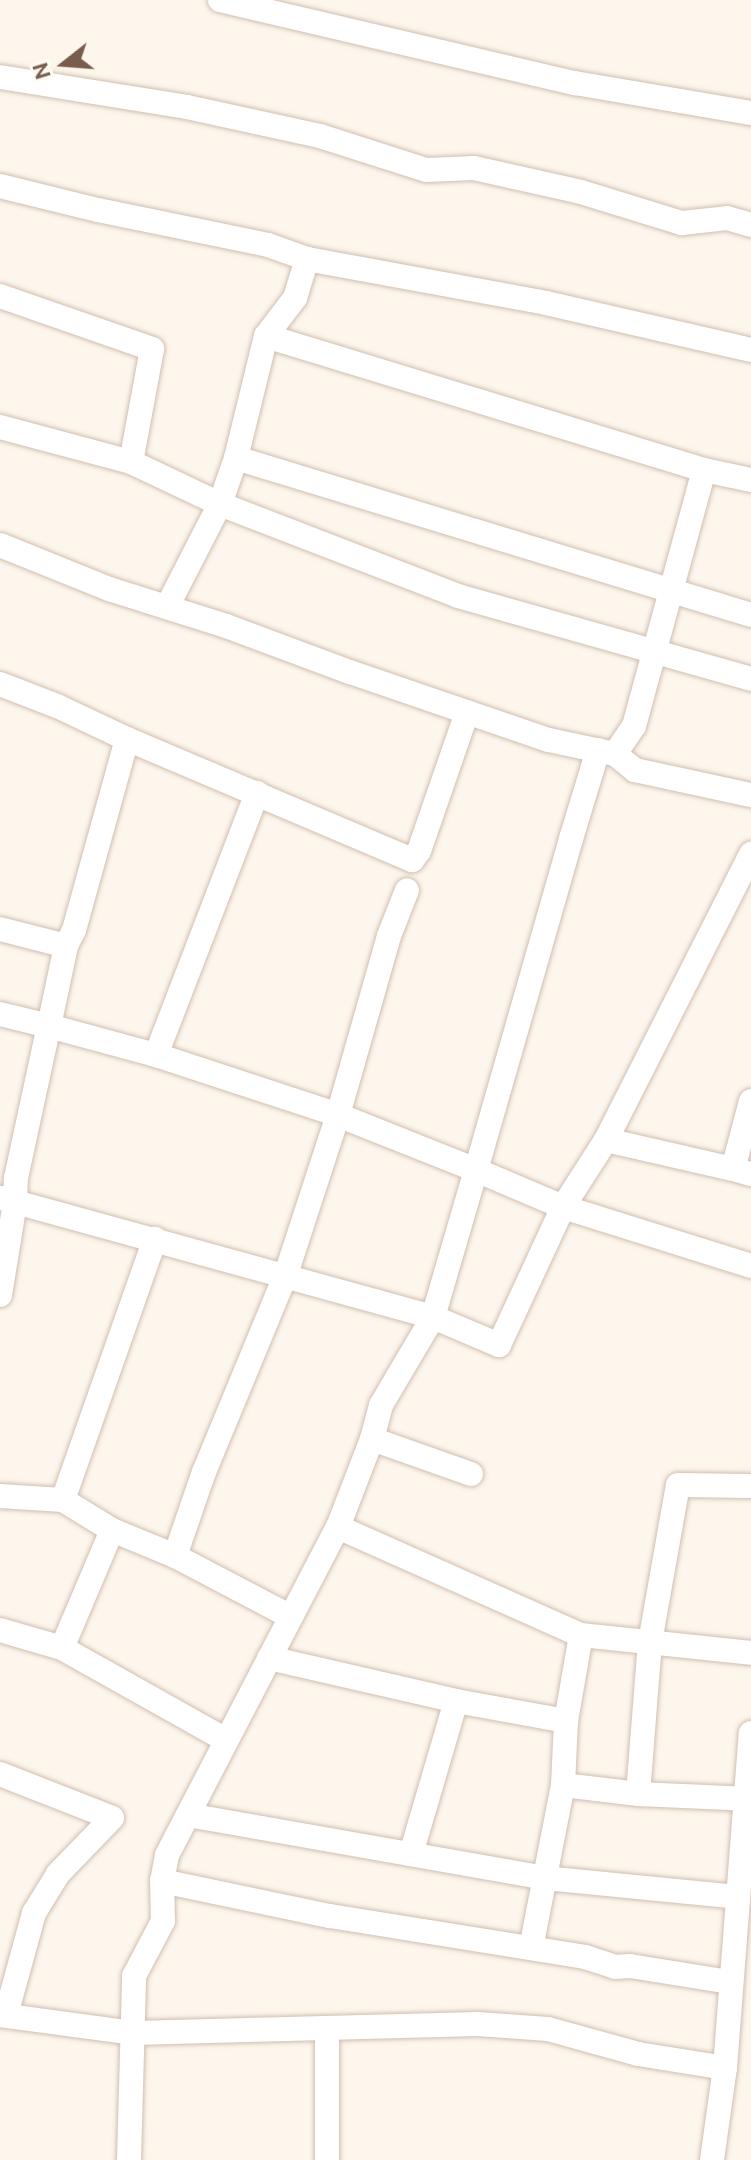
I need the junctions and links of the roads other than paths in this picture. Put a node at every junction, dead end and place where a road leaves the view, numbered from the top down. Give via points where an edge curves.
1 (220, 0) edge
2 (0, 77) edge
3 (751, 113) edge
4 (0, 186) edge
5 (751, 225) edge
6 (307, 259) junction
7 (0, 296) edge
8 (266, 336) junction
9 (751, 350) edge
10 (0, 427) edge
11 (236, 458) junction
12 (131, 462) junction
13 (704, 470) junction
14 (751, 480) edge
15 (220, 504) junction
16 (0, 545) edge
17 (671, 588) junction
18 (167, 607) junction
19 (751, 615) edge
20 (657, 652) junction
21 (751, 679) edge
22 (0, 684) edge
23 (467, 712) junction
24 (127, 739) junction
25 (607, 752) junction
26 (257, 793) junction
27 (751, 795) edge
28 (751, 854) edge
29 (407, 890) dead end
30 (0, 929) edge
31 (66, 946) junction
32 (0, 1014) edge
33 (49, 1026) junction
34 (156, 1055) junction
35 (751, 1101) edge
36 (338, 1115) junction
37 (606, 1140) junction
38 (476, 1170) junction
39 (742, 1171) edge
40 (8, 1200) edge
41 (563, 1207) junction
42 (155, 1239) junction
43 (751, 1266) edge
44 (286, 1274) junction
45 (0, 1295) edge
46 (433, 1317) junction
47 (372, 1439) junction
48 (471, 1474) dead end
49 (751, 1486) edge
50 (0, 1496) edge
51 (63, 1500) junction
52 (338, 1527) junction
53 (112, 1530) junction
54 (175, 1556) junction
55 (291, 1617) junction
56 (0, 1630) edge
57 (581, 1635) junction
58 (650, 1642) junction
59 (62, 1648) junction
60 (751, 1653) edge
61 (269, 1658) junction
62 (456, 1701) junction
63 (566, 1721) junction
64 (751, 1733) edge
65 (226, 1740) junction
66 (0, 1774) edge
67 (563, 1785) junction
68 (638, 1794) junction
69 (748, 1799) edge
70 (188, 1815) junction
71 (411, 1854) junction
72 (545, 1878) junction
73 (162, 1881) junction
74 (738, 1897) junction
75 (531, 1948) junction
76 (730, 1982) junction
77 (3, 2015) edge
78 (327, 2028) junction
79 (133, 2033) junction
80 (725, 2068) junction
81 (129, 2160) edge
82 (327, 2160) edge
83 (712, 2160) edge

1 - 3 street via 575,83
2 - 5 street via 187,107 306,133 426,170 474,168 581,192 682,223 727,218
4 - 6 street via 268,245
6 - 8 street via 295,298
6 - 9 street via 546,303
7 - 12 street via 152,349
8 - 11 street
8 - 13 street
10 - 12 street
11 - 15 street
11 - 17 street
12 - 15 street
13 - 14 street
13 - 17 street
15 - 18 street
15 - 20 street via 458,596
16 - 18 street
17 - 19 street
17 - 20 street
18 - 23 street
20 - 21 street
20 - 25 street via 634,726
22 - 24 street
23 - 25 street via 549,740
23 - 26 street via 412,860
24 - 26 street
24 - 31 street
25 - 27 street via 635,770
25 - 38 street
26 - 34 street
28 - 37 street
29 - 36 street
30 - 31 street
31 - 33 street
32 - 33 street
33 - 34 street
33 - 40 street
34 - 36 street
35 - 39 street
36 - 38 street
36 - 44 street
37 - 39 street
37 - 41 street
38 - 41 street
38 - 46 street
40 - 42 street
40 - 45 street
41 - 43 street
41 - 46 street via 499,1345
42 - 44 street
42 - 51 street
44 - 46 street
44 - 54 street
46 - 47 street via 381,1405
47 - 48 street
47 - 52 street
49 - 58 street via 678,1485
50 - 51 street
51 - 53 street
52 - 55 street
52 - 57 street
53 - 54 street
53 - 59 street
54 - 55 street
55 - 61 street
56 - 59 street
57 - 58 street
57 - 63 street
58 - 60 street
58 - 68 street
59 - 65 street
61 - 62 street
61 - 65 street
62 - 63 street
62 - 71 street
63 - 67 street
64 - 69 street
65 - 70 street
66 - 77 street via 112,1818 58,1874 34,1913
67 - 68 street
67 - 72 street
68 - 69 street
69 - 74 street
70 - 71 street
70 - 73 street via 167,1855
71 - 72 street
72 - 74 street
72 - 75 street
73 - 75 street via 330,1916
73 - 79 street via 163,1921 134,1976
74 - 76 street
75 - 76 street via 615,1967
76 - 80 street
77 - 79 street
78 - 79 street
78 - 80 street via 478,2024 548,2029 638,2054
78 - 82 street
79 - 81 street
80 - 83 street

